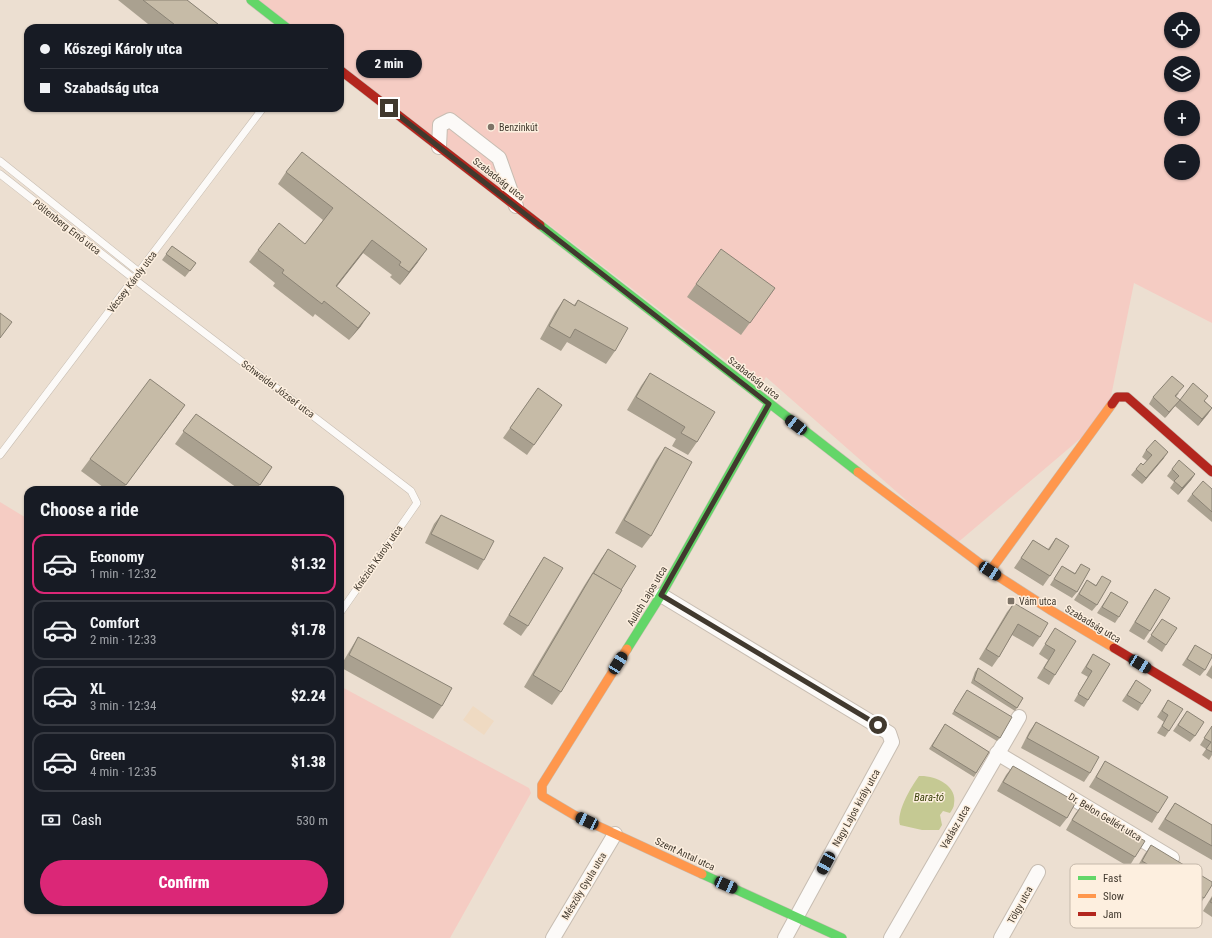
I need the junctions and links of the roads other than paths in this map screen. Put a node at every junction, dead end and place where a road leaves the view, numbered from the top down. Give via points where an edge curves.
1 (250, 0) edge
2 (282, 24) edge
3 (344, 73) edge
4 (260, 112) edge
5 (439, 147) junction
6 (0, 161) edge
7 (0, 174) edge
8 (516, 207) junction
9 (139, 272) junction
10 (134, 279) junction
11 (769, 404) junction
12 (0, 455) edge
13 (1212, 472) edge
14 (417, 503) joint
15 (990, 571) junction
16 (661, 595) junction
17 (344, 607) edge
18 (1212, 707) edge
19 (1019, 717) dead end
20 (997, 753) junction
21 (542, 796) joint
22 (614, 834) junction
23 (1183, 864) edge
24 (1038, 872) dead end
25 (796, 917) junction
26 (553, 938) edge
27 (785, 938) edge
28 (842, 938) edge
29 (891, 938) edge
30 (1001, 938) edge

1 - 2 main road
3 - 5 main road, Szabadság utca
4 - 9 lane, Vécsey Károly utca
5 - 8 main road, Szabadság utca
5 - 8 street via 440,125 450,120 499,158
6 - 9 lane
7 - 10 lane, Pöltenberg Ernő utca
8 - 11 main road, Szabadság utca
9 - 10 lane, Vécsey Károly utca
10 - 12 lane, Vécsey Károly utca
10 - 14 lane, Schweidel József utca via 411,491
11 - 15 main road, Szabadság utca
11 - 16 main road, Aulich Lajos utca
13 - 15 main road via 1126,398 1117,396
14 - 17 lane, Knézich Károly utca
15 - 18 main road, Szabadság utca via 1052,612
16 - 21 main road, Aulich Lajos utca via 542,785
16 - 25 street, Nagy Lajos király utca via 889,732 892,742
19 - 20 street, Vadász utca
20 - 23 street, Dr. Belon Gellért utca
20 - 29 street, Vadász utca
21 - 22 main road, Szent Antal utca
22 - 25 main road, Szent Antal utca
22 - 26 street, Mészöly Gyula utca
24 - 30 street, Tölgy utca
25 - 27 street, Nagy Lajos király utca
25 - 28 main road, Szent Antal utca

